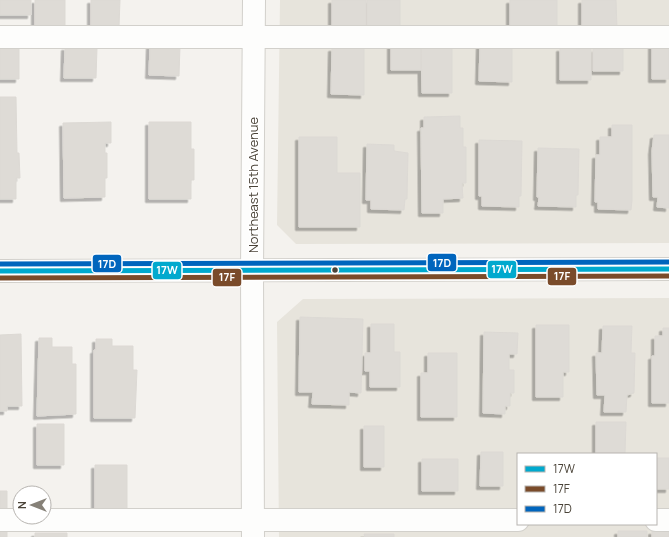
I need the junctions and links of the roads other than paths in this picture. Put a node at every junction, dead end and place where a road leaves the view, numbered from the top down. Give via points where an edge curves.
1 (254, 0) edge
2 (0, 37) edge
3 (254, 38) junction
4 (669, 38) edge
5 (669, 269) edge
6 (0, 271) edge
7 (252, 271) junction
8 (0, 520) edge
9 (517, 520) edge
10 (657, 520) edge
11 (669, 520) edge
12 (253, 528) edge

1 - 3 street, Northeast 15th Avenue
2 - 3 street
3 - 4 street
3 - 7 street, Northeast 15th Avenue
5 - 7 street
6 - 7 street
7 - 12 street, Northeast 15th Avenue
8 - 12 street
9 - 12 street
10 - 11 street

